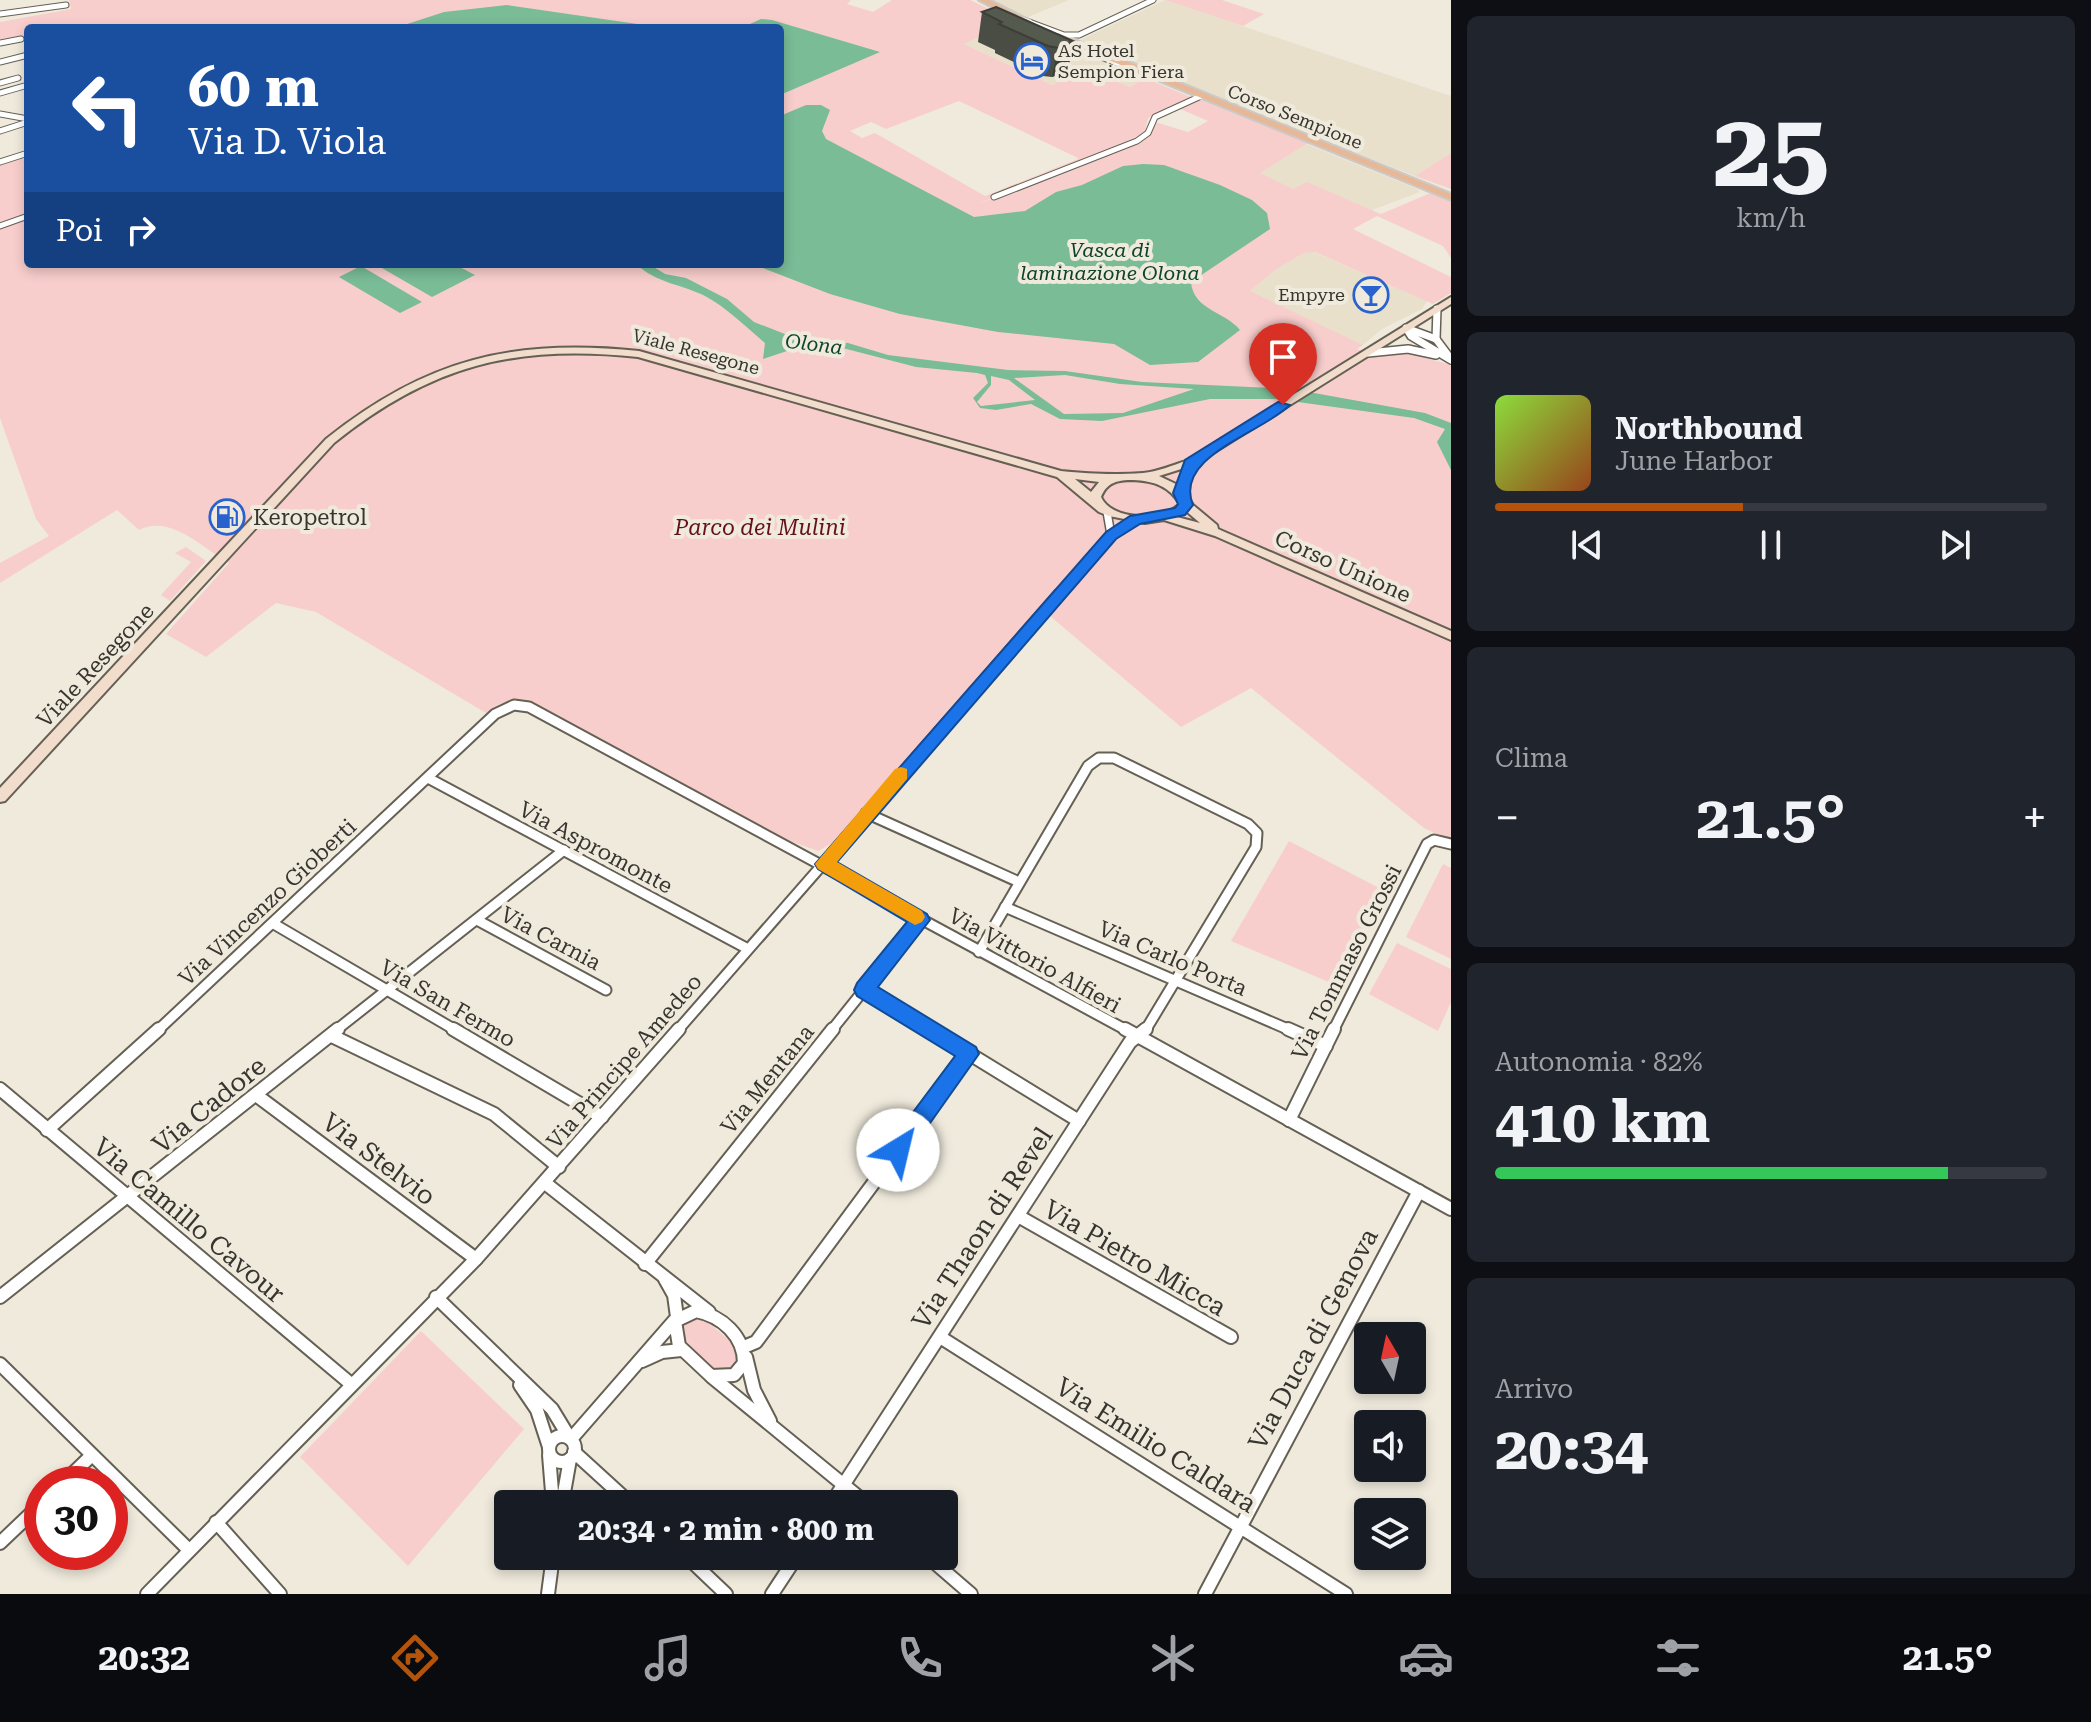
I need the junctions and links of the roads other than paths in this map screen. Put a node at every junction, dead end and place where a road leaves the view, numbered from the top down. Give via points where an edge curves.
1 (983, 0) edge
2 (1153, 0) edge
3 (66, 5) dead end
4 (0, 14) edge
5 (1024, 20) junction
6 (1087, 33) junction
7 (21, 39) dead end
8 (0, 43) edge
9 (24, 56) edge
10 (0, 62) edge
11 (1127, 67) junction
12 (18, 78) dead end
13 (0, 83) edge
14 (24, 86) edge
15 (0, 93) edge
16 (1201, 96) junction
17 (0, 114) edge
18 (24, 120) edge
19 (24, 122) edge
20 (0, 131) edge
21 (24, 154) edge
22 (0, 162) edge
23 (994, 197) dead end
24 (1451, 197) edge
25 (24, 217) edge
26 (0, 226) edge
27 (1451, 300) edge
28 (1437, 309) junction
29 (1408, 332) junction
30 (1436, 339) junction
31 (1368, 353) junction
32 (1451, 360) edge
33 (1190, 463) junction
34 (1060, 474) junction
35 (1145, 477) junction
36 (1111, 480) junction
37 (1183, 499) junction
38 (1103, 508) junction
39 (1166, 517) junction
40 (1136, 520) junction
41 (1219, 533) junction
42 (1111, 535) junction
43 (1451, 636) edge
44 (514, 705) joint
45 (428, 778) junction
46 (0, 797) edge
47 (866, 813) junction
48 (1451, 844) edge
49 (564, 850) junction
50 (824, 864) junction
51 (1019, 882) junction
52 (1005, 907) junction
53 (477, 920) junction
54 (920, 920) junction
55 (274, 924) junction
56 (748, 949) junction
57 (979, 952) junction
58 (1176, 982) junction
59 (606, 990) dead end
60 (864, 990) junction
61 (389, 991) junction
62 (332, 1036) junction
63 (1137, 1038) junction
64 (1326, 1046) junction
65 (969, 1054) junction
66 (0, 1089) edge
67 (256, 1095) junction
68 (602, 1117) junction
69 (1289, 1120) junction
70 (1079, 1121) junction
71 (47, 1130) junction
72 (559, 1167) junction
73 (545, 1183) junction
74 (1419, 1191) junction
75 (128, 1198) junction
76 (1451, 1209) edge
77 (1018, 1216) junction
78 (476, 1259) junction
79 (645, 1264) junction
80 (665, 1279) junction
81 (0, 1297) edge
82 (436, 1297) junction
83 (710, 1313) junction
84 (676, 1319) junction
85 (940, 1337) junction
86 (1231, 1337) dead end
87 (681, 1350) junction
88 (745, 1351) junction
89 (639, 1363) junction
90 (0, 1364) edge
91 (514, 1375) junction
92 (711, 1376) junction
93 (351, 1384) junction
94 (772, 1424) junction
95 (571, 1447) junction
96 (549, 1451) junction
97 (92, 1455) junction
98 (81, 1466) edge
99 (844, 1484) junction
100 (552, 1490) edge
101 (564, 1490) edge
102 (616, 1490) edge
103 (840, 1490) edge
104 (851, 1490) edge
105 (24, 1520) edge
106 (216, 1522) junction
107 (1241, 1527) junction
108 (0, 1543) edge
109 (189, 1550) junction
110 (551, 1570) edge
111 (701, 1570) edge
112 (788, 1570) edge
113 (943, 1570) edge
114 (147, 1594) edge
115 (280, 1594) edge
116 (548, 1594) edge
117 (726, 1594) edge
118 (772, 1594) edge
119 (971, 1594) edge
120 (1205, 1594) edge
121 (1346, 1594) edge

1 - 5 main road, Corso Sempione
2 - 6 street
3 - 4 street
5 - 6 street via 1068,36
5 - 11 main road, Corso Sempione
5 - 11 street, Corso Sempione via 1057,40 1056,49 1073,46
6 - 11 street via 1082,44
7 - 8 street
9 - 10 street
11 - 16 main road, Corso Sempione
12 - 13 street
14 - 15 street
16 - 23 street via 1153,118 1148,133 1137,141
16 - 24 main road, Corso Sempione
17 - 18 street
19 - 20 street
21 - 22 street
25 - 26 street
27 - 28 street, Viale Resegone
28 - 29 street, Viale Resegone
28 - 30 street
29 - 30 street
29 - 31 street, Viale Resegone
29 - 32 street
30 - 32 street
31 - 32 street via 1408,349
31 - 33 street, Viale Resegone
33 - 35 street, Viale Resegone
33 - 37 street
34 - 36 street, Viale Resegone
34 - 38 street, Viale Resegone
34 - 46 street, Viale Resegone via 659,358 549,349 454,368 386,397 330,441
35 - 36 street, Viale Resegone
35 - 37 street, Corso Unione via 1165,482
36 - 38 street via 1096,491
37 - 39 street via 1180,512
37 - 41 street, Corso Unione
38 - 40 street
38 - 42 street
39 - 40 street
39 - 41 street, Corso Unione
40 - 42 street, Via Principe Amedeo
41 - 43 street, Corso Unione
42 - 47 street, Via Principe Amedeo
44 - 45 street, Via Vincenzo Gioberti via 495,714
44 - 50 street, Via Vittorio Alfieri via 529,707
45 - 49 street, Via Aspromonte
45 - 55 street, Via Vincenzo Gioberti
47 - 50 street, Via Principe Amedeo
47 - 51 street
48 - 64 street, Via Tommaso Grossi via 1427,844
49 - 53 street, Via Cadore
49 - 56 street, Via Aspromonte
50 - 54 street, Via Vittorio Alfieri
50 - 56 street, Via Principe Amedeo
51 - 52 street
51 - 58 street, Via Thaon di Revel via 1088,766 1099,758 1114,758 1253,827 1256,847
52 - 57 street
52 - 58 street, Via Carlo Porta
53 - 59 street, Via Carnia
53 - 61 street, Via Cadore
54 - 57 street, Via Vittorio Alfieri
54 - 60 street, Via Mentana
55 - 61 street, Via San Fermo
55 - 71 street, Via Vincenzo Gioberti
56 - 68 street, Via Principe Amedeo
57 - 63 street, Via Vittorio Alfieri
58 - 63 street, Via Thaon di Revel
58 - 64 street, Via Carlo Porta
60 - 65 street
60 - 79 street, Via Mentana
61 - 62 street, Via Cadore
61 - 68 street, Via San Fermo
62 - 67 street, Via Cadore
62 - 72 street via 494,1114
63 - 69 street, Via Vittorio Alfieri
63 - 70 street, Via Thaon di Revel
64 - 69 street, Via Tommaso Grossi
65 - 70 street
65 - 88 street
66 - 71 street, Via Camillo Cavour
67 - 75 street, Via Cadore
67 - 78 street, Via Stelvio
68 - 72 street, Via Principe Amedeo
69 - 74 street, Via Vittorio Alfieri
70 - 77 street, Via Thaon di Revel
71 - 75 street, Via Camillo Cavour
72 - 73 street, Via Principe Amedeo
73 - 78 street, Via Principe Amedeo
73 - 79 street
74 - 76 street, Via Vittorio Alfieri
74 - 107 street, Via Duca di Genova
75 - 81 street, Via Cadore
75 - 93 street, Via Camillo Cavour
77 - 85 street, Via Thaon di Revel
77 - 86 street, Via Pietro Micca
78 - 82 street, Via Principe Amedeo
79 - 80 street
80 - 83 street
80 - 84 street via 674,1295
82 - 91 street
82 - 93 street, Via Principe Amedeo
83 - 84 street via 690,1311
83 - 88 street
84 - 87 street via 673,1331
84 - 89 street
85 - 99 street, Via Thaon di Revel
85 - 107 street, Via Emilio Caldara
87 - 89 street
87 - 92 street
88 - 92 street via 741,1370
88 - 94 street via 754,1390
89 - 95 street
90 - 97 street
91 - 95 street via 563,1420
91 - 96 street via 537,1410
92 - 94 street
93 - 106 street, Via Principe Amedeo
94 - 99 street
95 - 96 street via 554,1461
95 - 96 street via 557,1436
95 - 101 street
95 - 102 street
96 - 100 street
97 - 98 street
97 - 109 street
99 - 103 street, Via Thaon di Revel
99 - 104 street
105 - 108 street
106 - 109 street, Via Principe Amedeo
106 - 115 street
107 - 120 street, Via Duca di Genova
107 - 121 street, Via Emilio Caldara
109 - 114 street, Via Principe Amedeo
110 - 116 street
111 - 117 street
112 - 118 street
113 - 119 street

